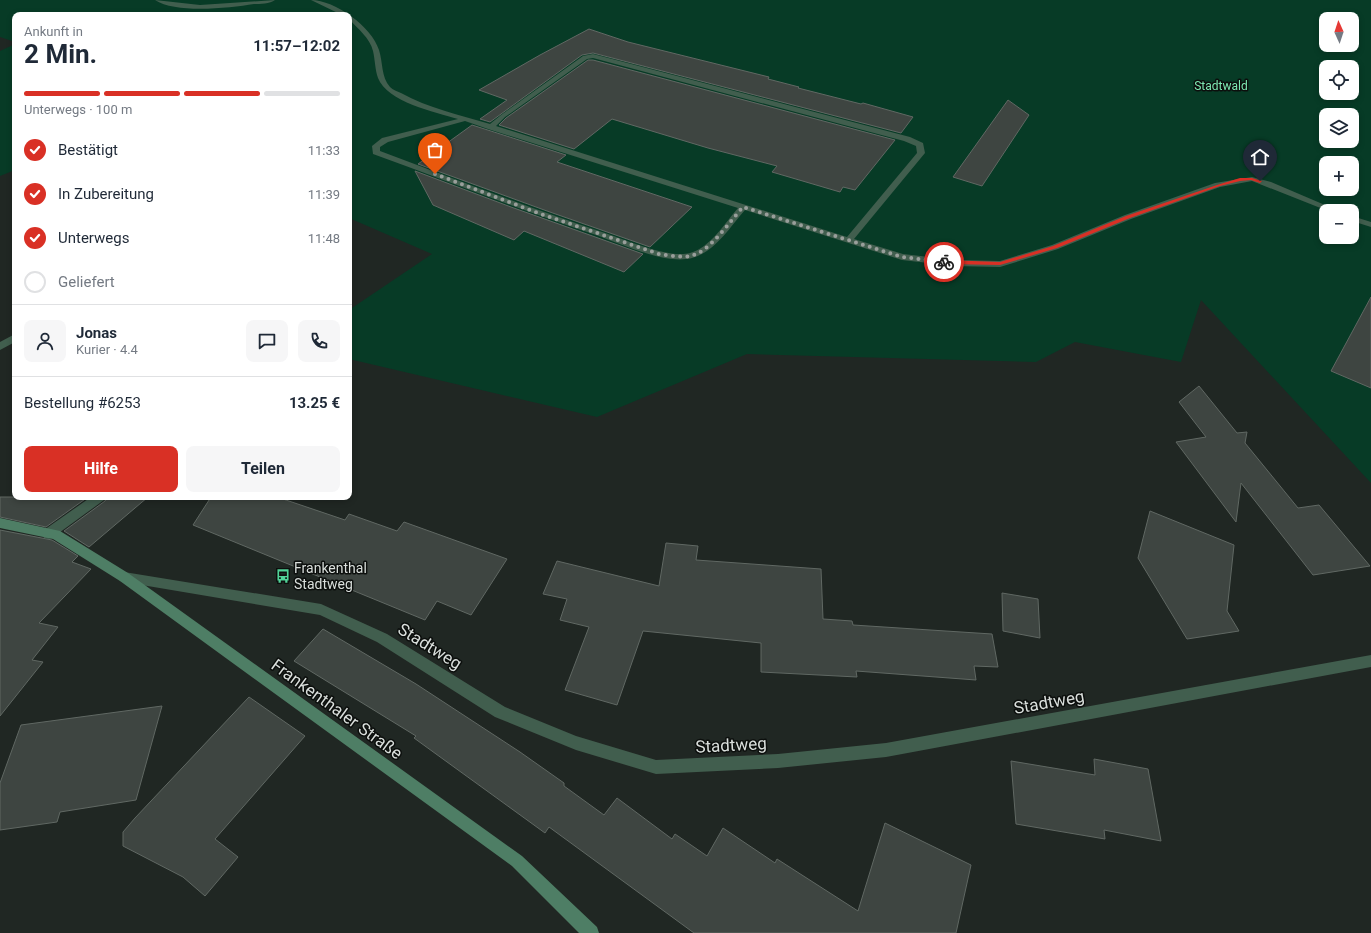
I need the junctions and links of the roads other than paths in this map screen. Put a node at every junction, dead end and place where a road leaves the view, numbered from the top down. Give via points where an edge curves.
1 (158, 0) edge
2 (272, 0) edge
3 (314, 0) edge
4 (340, 12) edge
5 (352, 20) edge
6 (465, 119) junction
7 (491, 127) junction
8 (1319, 205) edge
9 (743, 207) junction
10 (1359, 221) edge
11 (1371, 225) edge
12 (848, 241) junction
13 (12, 339) edge
14 (0, 347) edge
15 (96, 500) edge
16 (0, 523) edge
17 (48, 534) junction
18 (124, 577) junction
19 (1371, 661) edge
20 (591, 933) edge

1 - 2 street via 212,8
3 - 4 street
5 - 6 street via 371,39 376,49 381,78 388,89 412,102
6 - 7 street
6 - 9 street via 385,140 376,146 376,152 538,213 659,254 690,256 703,251
7 - 9 street
7 - 12 street via 585,57 593,56 907,138 920,145 921,153
8 - 12 street via 1252,179 1240,180 1128,217 1055,247 1000,264 955,263 902,257
9 - 12 street
10 - 11 street
13 - 14 street
15 - 17 street
16 - 17 main road, Frankenthaler Straße
17 - 18 main road, Frankenthaler Straße via 56,535
18 - 19 street, Stadtweg via 321,610 382,638 500,712 576,743 656,767 778,761 886,750
18 - 20 main road, Frankenthaler Straße via 518,861

